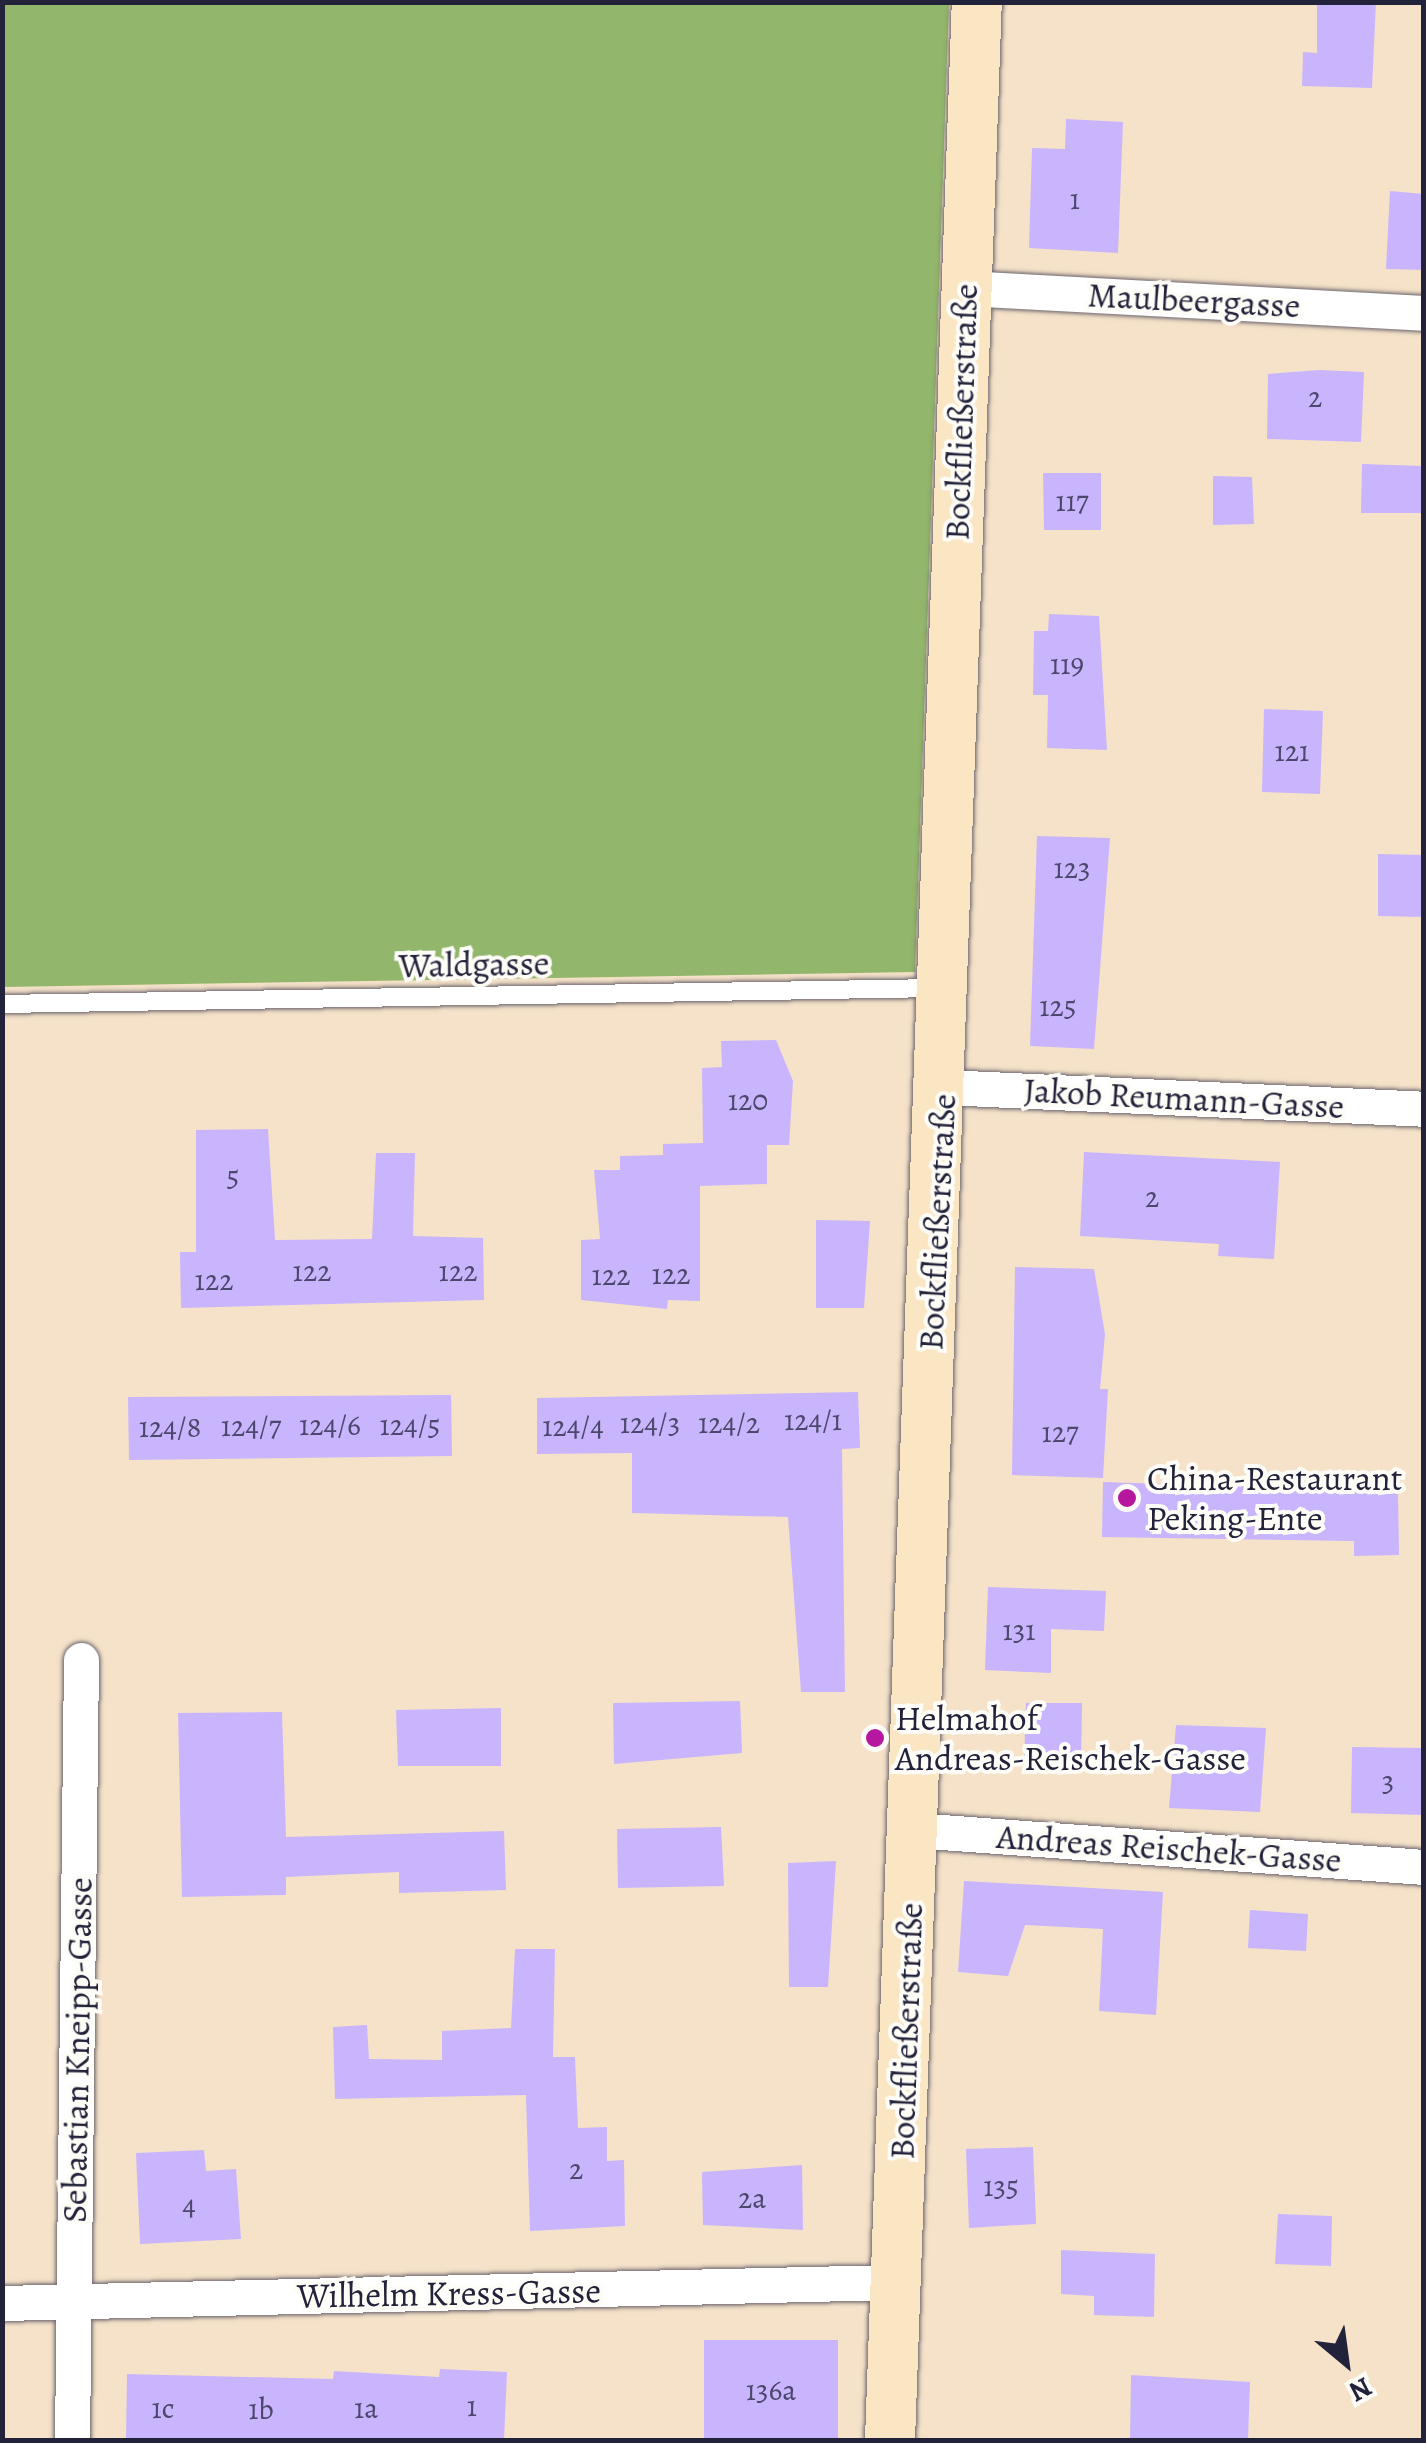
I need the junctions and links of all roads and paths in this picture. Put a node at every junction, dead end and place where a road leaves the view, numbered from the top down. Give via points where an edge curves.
1 (977, 2) edge
2 (964, 288) junction
3 (1424, 312) edge
4 (946, 988) junction
5 (2, 1004) edge
6 (944, 1087) junction
7 (1424, 1108) edge
8 (82, 1660) dead end
9 (914, 1830) junction
10 (1424, 1867) edge
11 (895, 2282) junction
12 (74, 2302) junction
13 (2, 2303) edge
14 (72, 2440) edge
15 (890, 2440) edge

1 - 2 main road, Bockfließerstraße
2 - 3 street, Maulbeergasse
2 - 4 main road, Bockfließerstraße
4 - 5 lane, Waldgasse
4 - 6 main road, Bockfließerstraße
6 - 7 street, Jakob Reumann-Gasse
6 - 9 main road, Bockfließerstraße
8 - 12 street, Sebastian Kneipp-Gasse
9 - 10 street, Andreas Reischek-Gasse
9 - 11 main road, Bockfließerstraße
11 - 12 street, Wilhelm Kress-Gasse
11 - 15 main road, Bockfließerstraße
12 - 13 street, Wilhelm Kress-Gasse
12 - 14 street, Sebastian Kneipp-Gasse

